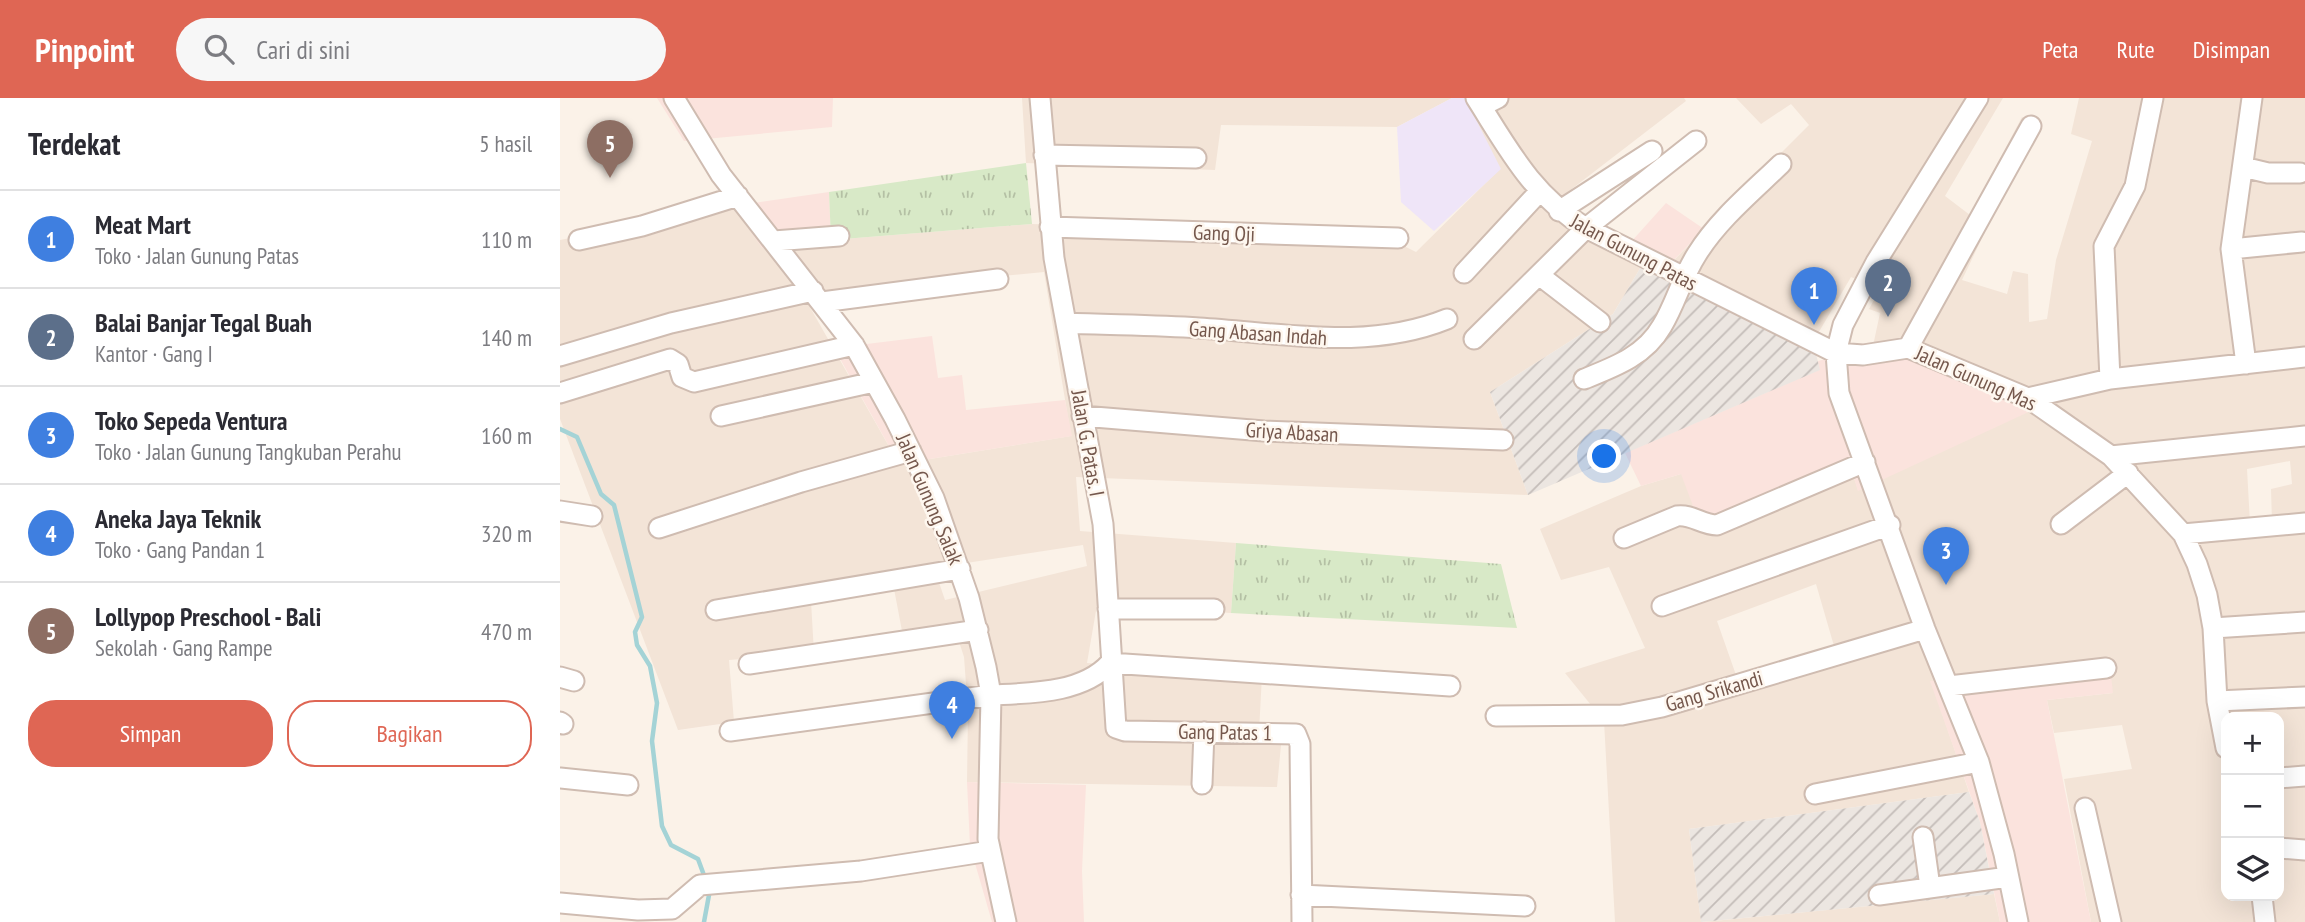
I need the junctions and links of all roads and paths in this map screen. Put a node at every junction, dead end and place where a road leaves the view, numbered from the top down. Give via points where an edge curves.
1 (674, 98) edge
2 (1040, 98) edge
3 (1978, 98) edge
4 (2153, 98) edge
5 (2252, 98) edge
6 (1485, 101) edge
7 (2031, 126) dead end
8 (1696, 141) dead end
9 (1652, 152) dead end
10 (1044, 155) junction
11 (1196, 158) dead end
12 (1782, 164) dead end
13 (2243, 167) junction
14 (2300, 173) dead end
15 (1539, 192) junction
16 (738, 196) junction
17 (1559, 212) junction
18 (1050, 227) junction
19 (1586, 228) junction
20 (839, 236) dead end
21 (1398, 238) dead end
22 (579, 240) dead end
23 (774, 241) junction
24 (2302, 242) dead end
25 (2231, 250) junction
26 (1464, 273) dead end
27 (1539, 275) junction
28 (1682, 278) junction
29 (998, 279) dead end
30 (817, 297) junction
31 (1447, 319) dead end
32 (1600, 322) dead end
33 (1066, 323) junction
34 (1474, 339) dead end
35 (854, 345) junction
36 (1908, 348) junction
37 (1836, 353) junction
38 (560, 356) edge
39 (2305, 357) edge
40 (2246, 364) junction
41 (1584, 379) dead end
42 (2110, 379) junction
43 (874, 382) junction
44 (560, 393) edge
45 (2028, 398) junction
46 (722, 416) dead end
47 (1082, 416) junction
48 (2305, 436) edge
49 (1503, 440) dead end
50 (911, 451) junction
51 (2111, 456) junction
52 (1865, 462) junction
53 (2128, 473) junction
54 (560, 511) edge
55 (592, 516) dead end
56 (2305, 523) edge
57 (2061, 524) dead end
58 (1890, 525) junction
59 (659, 528) dead end
60 (2183, 534) junction
61 (1625, 538) dead end
62 (960, 569) junction
63 (1662, 606) dead end
64 (1108, 609) junction
65 (1214, 609) dead end
66 (716, 610) dead end
67 (2305, 622) edge
68 (2213, 628) junction
69 (1925, 629) junction
70 (978, 630) junction
71 (1110, 663) junction
72 (749, 664) dead end
73 (2105, 668) dead end
74 (1450, 686) dead end
75 (1949, 686) junction
76 (991, 695) junction
77 (2305, 698) edge
78 (2217, 701) junction
79 (1496, 716) dead end
80 (2221, 722) edge
81 (730, 731) dead end
82 (1204, 732) junction
83 (1979, 762) junction
84 (2305, 776) edge
85 (560, 778) edge
86 (2284, 778) edge
87 (1202, 784) dead end
88 (628, 785) dead end
89 (1815, 794) dead end
90 (2085, 808) dead end
91 (1923, 837) dead end
92 (2284, 848) edge
93 (2305, 850) edge
94 (990, 851) junction
95 (2008, 877) junction
96 (1930, 887) junction
97 (1301, 895) junction
98 (1879, 895) dead end
99 (2263, 901) edge
100 (560, 902) edge
101 (1525, 906) dead end
102 (1006, 922) edge
103 (1302, 922) edge
104 (2018, 922) edge
105 (2110, 922) edge
106 (2266, 922) edge

1 - 16 street, Jalan Gunung Salak via 720,175
2 - 10 street, Jalan G. Patas. I
3 - 37 street via 1876,262 1843,325
4 - 42 street via 2136,186 2104,246
5 - 13 street
6 - 15 street, Jalan Gunung Patas via 1519,167
7 - 36 street
8 - 19 street
9 - 17 street
10 - 11 street
10 - 18 street, Jalan G. Patas. I
12 - 28 street via 1722,223
13 - 14 street
13 - 25 street
15 - 17 street, Jalan Gunung Patas
15 - 26 street
16 - 22 street
16 - 23 street, Jalan Gunung Salak
17 - 19 street, Jalan Gunung Patas
18 - 21 street, Gang Oji
18 - 33 street, Jalan G. Patas. I
19 - 27 street
19 - 28 street, Jalan Gunung Patas
20 - 23 street
23 - 30 street, Jalan Gunung Salak
24 - 25 street
25 - 40 street
27 - 32 street
27 - 34 street
28 - 37 street, Jalan Gunung Patas
28 - 41 street via 1664,325 1651,343 1631,359
29 - 30 street
30 - 35 street, Jalan Gunung Salak
30 - 38 street via 671,323
31 - 33 street, Gang Abasan Indah via 1394,336 1350,339
33 - 47 street, Jalan G. Patas. I
35 - 43 street, Jalan Gunung Salak
35 - 44 street via 694,382 682,377 678,364 670,359
36 - 37 street, Jalan Gunung Mas via 1863,355
36 - 45 street, Jalan Gunung Mas
37 - 52 street via 1839,393
39 - 40 street
40 - 42 street
42 - 45 street
43 - 46 street
43 - 50 street, Jalan Gunung Salak
45 - 51 street, Jalan Gunung Mas
47 - 49 street, Griya Abasan via 1264,431
47 - 64 street, Jalan G. Patas. I via 1103,524
48 - 51 street
50 - 59 street
50 - 62 street, Jalan Gunung Salak
51 - 53 street, Jalan Gunung Mas
52 - 58 street
52 - 61 street via 1717,525 1686,514
53 - 57 street
53 - 60 street, Jalan Gunung Mas
54 - 55 street
56 - 60 street
58 - 63 street
58 - 69 street
60 - 68 street, Jalan Gunung Mas via 2207,595
62 - 66 street
62 - 70 street, Jalan Gunung Salak
64 - 65 street
64 - 71 street, Jalan G. Patas. I
67 - 68 street
68 - 78 street, Jalan Gunung Mas
69 - 75 street
69 - 79 street, Gang Srikandi via 1662,707 1622,715
70 - 72 street
70 - 76 street, Jalan Gunung Salak
71 - 74 street
71 - 76 street via 1068,686
71 - 82 street, Gang Patas 1 via 1117,730
73 - 75 street
75 - 83 street
76 - 81 street
76 - 94 street, Jalan Gunung Salak
77 - 78 street
78 - 80 street, Jalan Gunung Mas
82 - 87 street
82 - 97 street, Gang Patas 1 via 1290,733 1299,738
83 - 89 street
83 - 95 street
84 - 86 street
85 - 88 street
90 - 105 street
91 - 96 street
92 - 93 street
94 - 100 street via 861,871 700,885 672,909 638,911
94 - 102 street, Jalan Gunung Salak
95 - 96 street
95 - 104 street
96 - 98 street
97 - 101 street
97 - 103 street, Gang Patas 1
99 - 106 street

